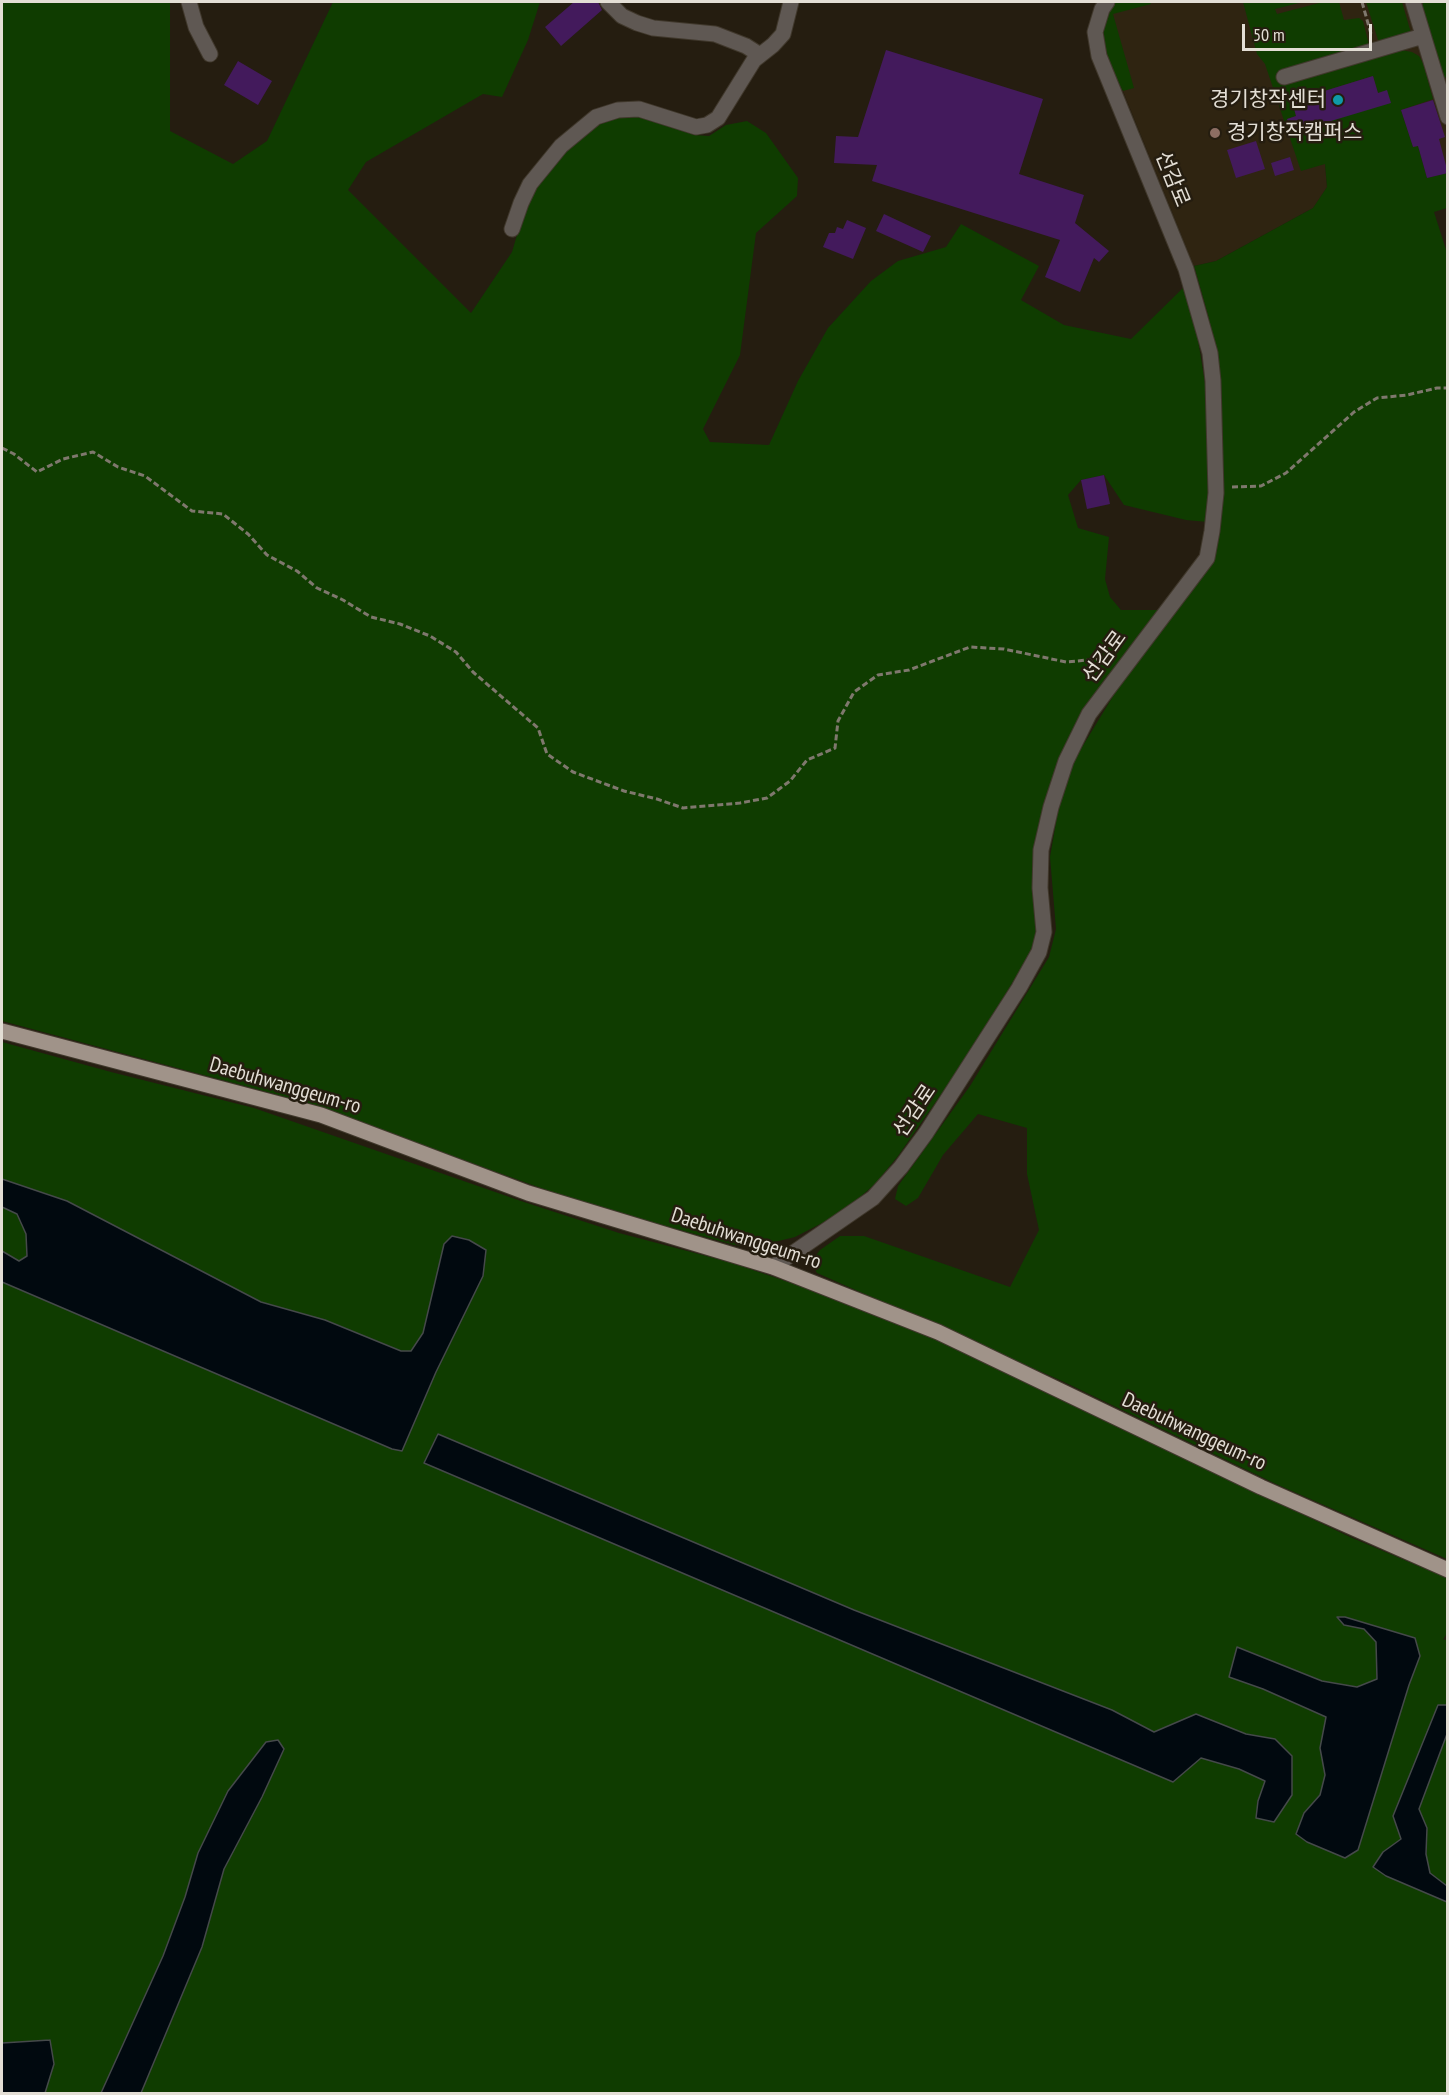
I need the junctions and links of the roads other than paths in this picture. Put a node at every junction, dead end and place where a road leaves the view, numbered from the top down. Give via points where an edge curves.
1 (189, 2) edge
2 (608, 2) edge
3 (791, 2) edge
4 (1107, 2) edge
5 (1413, 2) edge
6 (1423, 36) junction
7 (210, 54) dead end
8 (760, 56) junction
9 (1284, 77) dead end
10 (1444, 91) edge
11 (1448, 117) edge
12 (512, 229) dead end
13 (2, 1031) edge
14 (774, 1267) junction
15 (1448, 1570) edge

1 - 7 lane
2 - 8 lane via 637,23 715,34
3 - 8 lane via 783,34
4 - 14 lane, 선감로 via 1095,32 1099,56 1186,269 1210,354 1216,493 1207,558 1089,714 1066,761 1041,850 1044,932 1039,952 1020,988 901,1167 873,1198
5 - 6 lane
6 - 9 lane
6 - 10 lane
8 - 12 lane via 718,118 707,124 696,127 639,109 596,117 543,167 525,194
10 - 11 lane
13 - 14 main road, Daebuhwanggeum-ro via 321,1114 528,1193
14 - 15 main road, Daebuhwanggeum-ro via 938,1332 1261,1487

